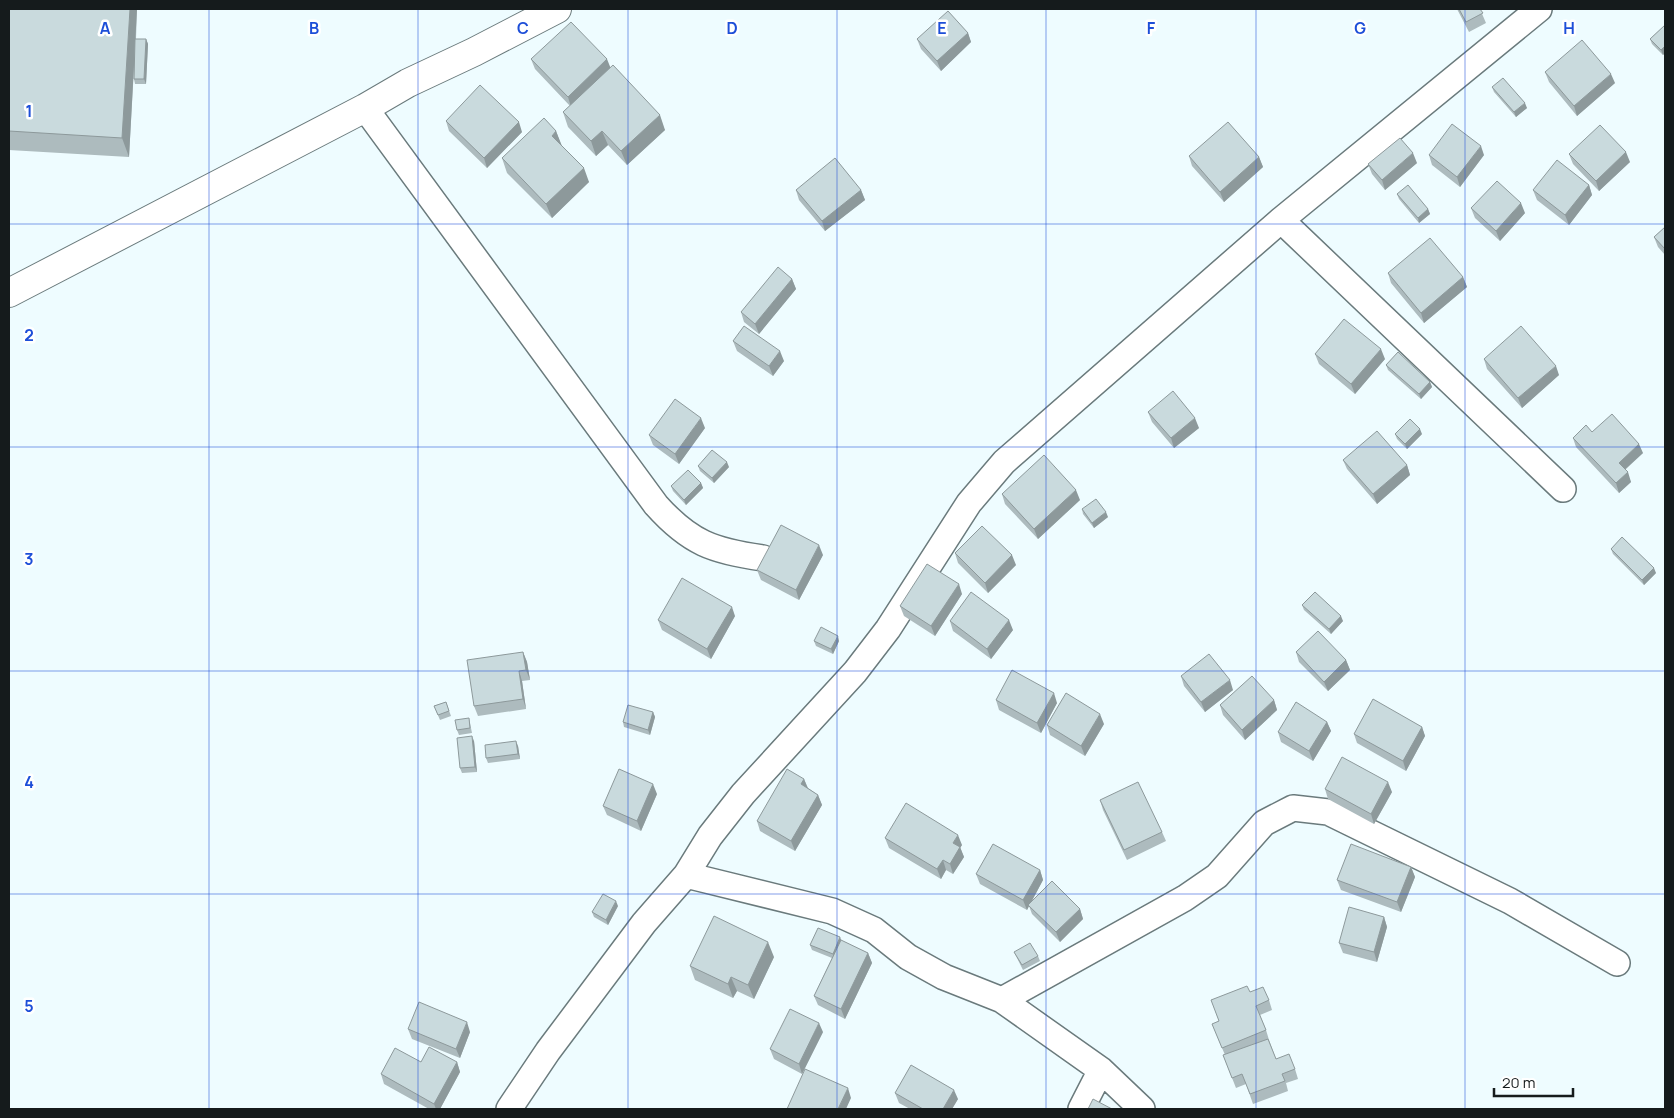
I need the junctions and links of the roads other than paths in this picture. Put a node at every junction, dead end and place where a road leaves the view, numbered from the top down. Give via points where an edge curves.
1 (557, 9) edge
2 (1538, 9) edge
3 (365, 108) junction
4 (1280, 220) junction
5 (9, 293) edge
6 (1563, 489) dead end
7 (763, 558) edge
8 (686, 875) junction
9 (1616, 963) dead end
10 (1002, 1000) junction
11 (1101, 1070) junction
12 (509, 1109) edge
13 (1081, 1109) edge
14 (1142, 1109) edge

1 - 3 street via 408,83
2 - 4 street
3 - 5 street
3 - 7 street via 656,505 672,523 712,547
4 - 6 street
4 - 8 street via 1004,462 969,503 888,629 855,672 743,794 710,836
8 - 10 street via 832,911 874,930 908,957 944,977
8 - 12 street via 644,923 548,1051
9 - 10 street via 1510,901 1328,812 1293,808 1264,823 1217,876 1185,898
10 - 11 street
11 - 13 street
11 - 14 street

